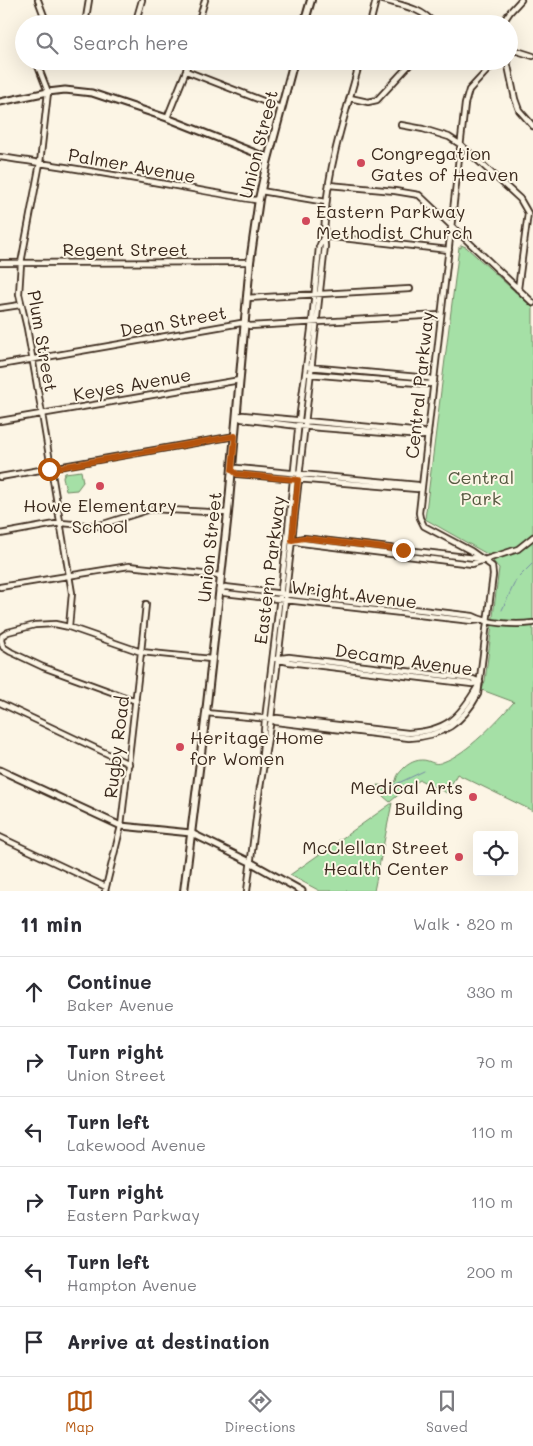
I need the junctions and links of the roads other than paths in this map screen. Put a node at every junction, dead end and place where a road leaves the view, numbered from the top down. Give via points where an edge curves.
1 (38, 0) edge
2 (89, 0) edge
3 (142, 0) edge
4 (205, 0) edge
5 (311, 0) edge
6 (376, 0) edge
7 (382, 0) edge
8 (521, 0) edge
9 (44, 15) edge
10 (86, 15) edge
11 (138, 15) edge
12 (201, 15) edge
13 (307, 15) edge
14 (372, 15) edge
15 (425, 15) edge
16 (508, 15) edge
17 (518, 51) edge
18 (533, 56) edge
19 (39, 70) edge
20 (292, 70) edge
21 (358, 70) edge
22 (405, 70) edge
23 (488, 70) edge
24 (509, 70) edge
25 (186, 71) joint
26 (48, 92) junction
27 (350, 98) junction
28 (0, 102) edge
29 (282, 108) junction
30 (167, 118) junction
31 (402, 125) dead end
32 (533, 126) edge
33 (461, 144) junction
34 (0, 157) edge
35 (268, 158) junction
36 (40, 163) junction
37 (329, 185) junction
38 (261, 191) junction
39 (259, 199) junction
40 (326, 202) junction
41 (451, 226) junction
42 (324, 236) junction
43 (448, 250) junction
44 (250, 262) junction
45 (0, 263) edge
46 (21, 263) junction
47 (518, 288) junction
48 (410, 289) dead end
49 (317, 294) junction
50 (246, 298) junction
51 (533, 303) edge
52 (20, 305) junction
53 (0, 308) edge
54 (440, 315) junction
55 (314, 322) junction
56 (245, 325) junction
57 (32, 359) junction
58 (0, 364) edge
59 (309, 367) junction
60 (308, 374) junction
61 (240, 380) junction
62 (434, 381) junction
63 (42, 414) junction
64 (237, 416) junction
65 (0, 420) edge
66 (299, 423) junction
67 (305, 423) junction
68 (428, 435) junction
69 (235, 436) junction
70 (51, 469) junction
71 (232, 470) junction
72 (263, 473) junction
73 (297, 473) junction
74 (0, 477) edge
75 (296, 480) junction
76 (421, 487) junction
77 (228, 513) junction
78 (61, 523) junction
79 (0, 534) edge
80 (533, 537) edge
81 (290, 540) junction
82 (484, 560) junction
83 (69, 576) junction
84 (221, 576) junction
85 (0, 586) edge
86 (219, 590) junction
87 (282, 597) junction
88 (146, 604) dead end
89 (487, 621) junction
90 (533, 623) edge
91 (68, 627) junction
92 (141, 652) junction
93 (212, 659) junction
94 (275, 659) junction
95 (480, 682) junction
96 (136, 701) junction
97 (0, 703) edge
98 (206, 713) junction
99 (268, 719) junction
100 (128, 764) junction
101 (0, 770) edge
102 (121, 826) junction
103 (191, 833) junction
104 (0, 837) edge
105 (250, 862) junction
106 (105, 889) edge
107 (184, 891) edge
108 (248, 891) edge
109 (302, 891) edge

1 - 9 street
2 - 10 street
3 - 11 street
4 - 12 street
5 - 13 main road
6 - 14 street
7 - 15 street
8 - 16 street
17 - 18 street
19 - 26 street, Plum Street
20 - 29 main road, Union Street
21 - 27 street, Eastern Parkway
22 - 27 street via 377,100 368,102
23 - 33 street, Central Parkway via 469,90
24 - 32 street via 519,110
25 - 29 street
25 - 30 street
26 - 28 street
26 - 30 street via 92,93
26 - 36 street, Plum Street
27 - 37 street, Eastern Parkway via 334,152
29 - 35 main road, Union Street
30 - 35 street
31 - 33 street via 449,137
33 - 41 street, Central Parkway
33 - 47 street via 520,199 528,213
34 - 36 street, Palmer Avenue
35 - 38 main road, Union Street
36 - 39 street, Palmer Avenue
36 - 46 street, Plum Street
37 - 40 street, Eastern Parkway
37 - 41 street via 419,194
38 - 39 main road, Union Street
38 - 40 street
39 - 44 main road, Union Street
40 - 42 street, Eastern Parkway
41 - 43 street, Central Parkway
41 - 47 street
42 - 43 street
42 - 49 street, Eastern Parkway
43 - 54 street, Central Parkway
44 - 46 street, Regent Street
44 - 50 main road, Union Street
45 - 46 street, Regent Street
46 - 52 street, Plum Street
47 - 51 street
48 - 49 street
49 - 50 street
49 - 55 street, Eastern Parkway
50 - 56 main road, Union Street
52 - 53 street
52 - 57 street, Plum Street
54 - 55 street, Dean Street
54 - 62 street, Central Parkway
55 - 56 street, Dean Street
55 - 59 street, Eastern Parkway
56 - 57 street, Dean Street
56 - 61 main road, Union Street
57 - 58 street, Dean Street
57 - 63 street, Plum Street
59 - 60 street, Eastern Parkway
59 - 62 street
60 - 62 street via 429,384
60 - 66 street, Eastern Parkway
60 - 67 street, Eastern Parkway
61 - 63 street, Keyes Avenue
61 - 64 main road, Union Street
62 - 68 street, Central Parkway
63 - 65 street, Keyes Avenue
63 - 70 street, Plum Street
64 - 66 street
64 - 69 main road, Union Street
66 - 67 street
66 - 73 street, Eastern Parkway
67 - 68 street via 423,432
67 - 73 street, Eastern Parkway
68 - 76 street, Central Parkway
69 - 70 street
69 - 71 main road, Union Street
70 - 74 street
70 - 78 street, Plum Street
71 - 72 street
71 - 77 main road, Union Street
72 - 73 street
72 - 75 street
73 - 75 street, Eastern Parkway
73 - 76 street
75 - 76 street
75 - 81 street, Eastern Parkway
76 - 82 street, Central Parkway via 419,513 424,526
77 - 78 street via 154,508 97,526
77 - 84 main road, Union Street
78 - 79 street
78 - 83 street, Plum Street
80 - 82 street via 518,549
81 - 82 street via 304,538
81 - 87 street, Eastern Parkway
82 - 89 street via 492,566 493,575
83 - 84 street via 129,566
83 - 85 street
83 - 91 street, Plum Street via 72,593
84 - 86 main road, Union Street
86 - 87 street, Wright Avenue via 224,587
86 - 93 main road, Union Street
87 - 89 street, Wright Avenue via 473,616
87 - 94 street, Eastern Parkway
88 - 92 street, Rugby Road
89 - 90 street, Wright Avenue
89 - 95 street
91 - 92 street
91 - 96 street via 47,624 9,631 1,640 3,647 43,667
92 - 93 street
92 - 96 street, Rugby Road
93 - 98 main road, Union Street
94 - 95 street, Decamp Avenue via 472,684
94 - 99 street, Eastern Parkway
95 - 99 street via 453,719 444,726 426,731 408,733
96 - 100 street, Rugby Road
97 - 100 street
98 - 99 street
98 - 103 main road, Union Street
99 - 105 street, Eastern Parkway
100 - 102 street, Rugby Road
101 - 102 street
102 - 103 street
102 - 106 street, Rugby Road
103 - 105 street
103 - 107 main road, Union Street
104 - 106 street
105 - 108 street, Eastern Parkway
105 - 109 street

